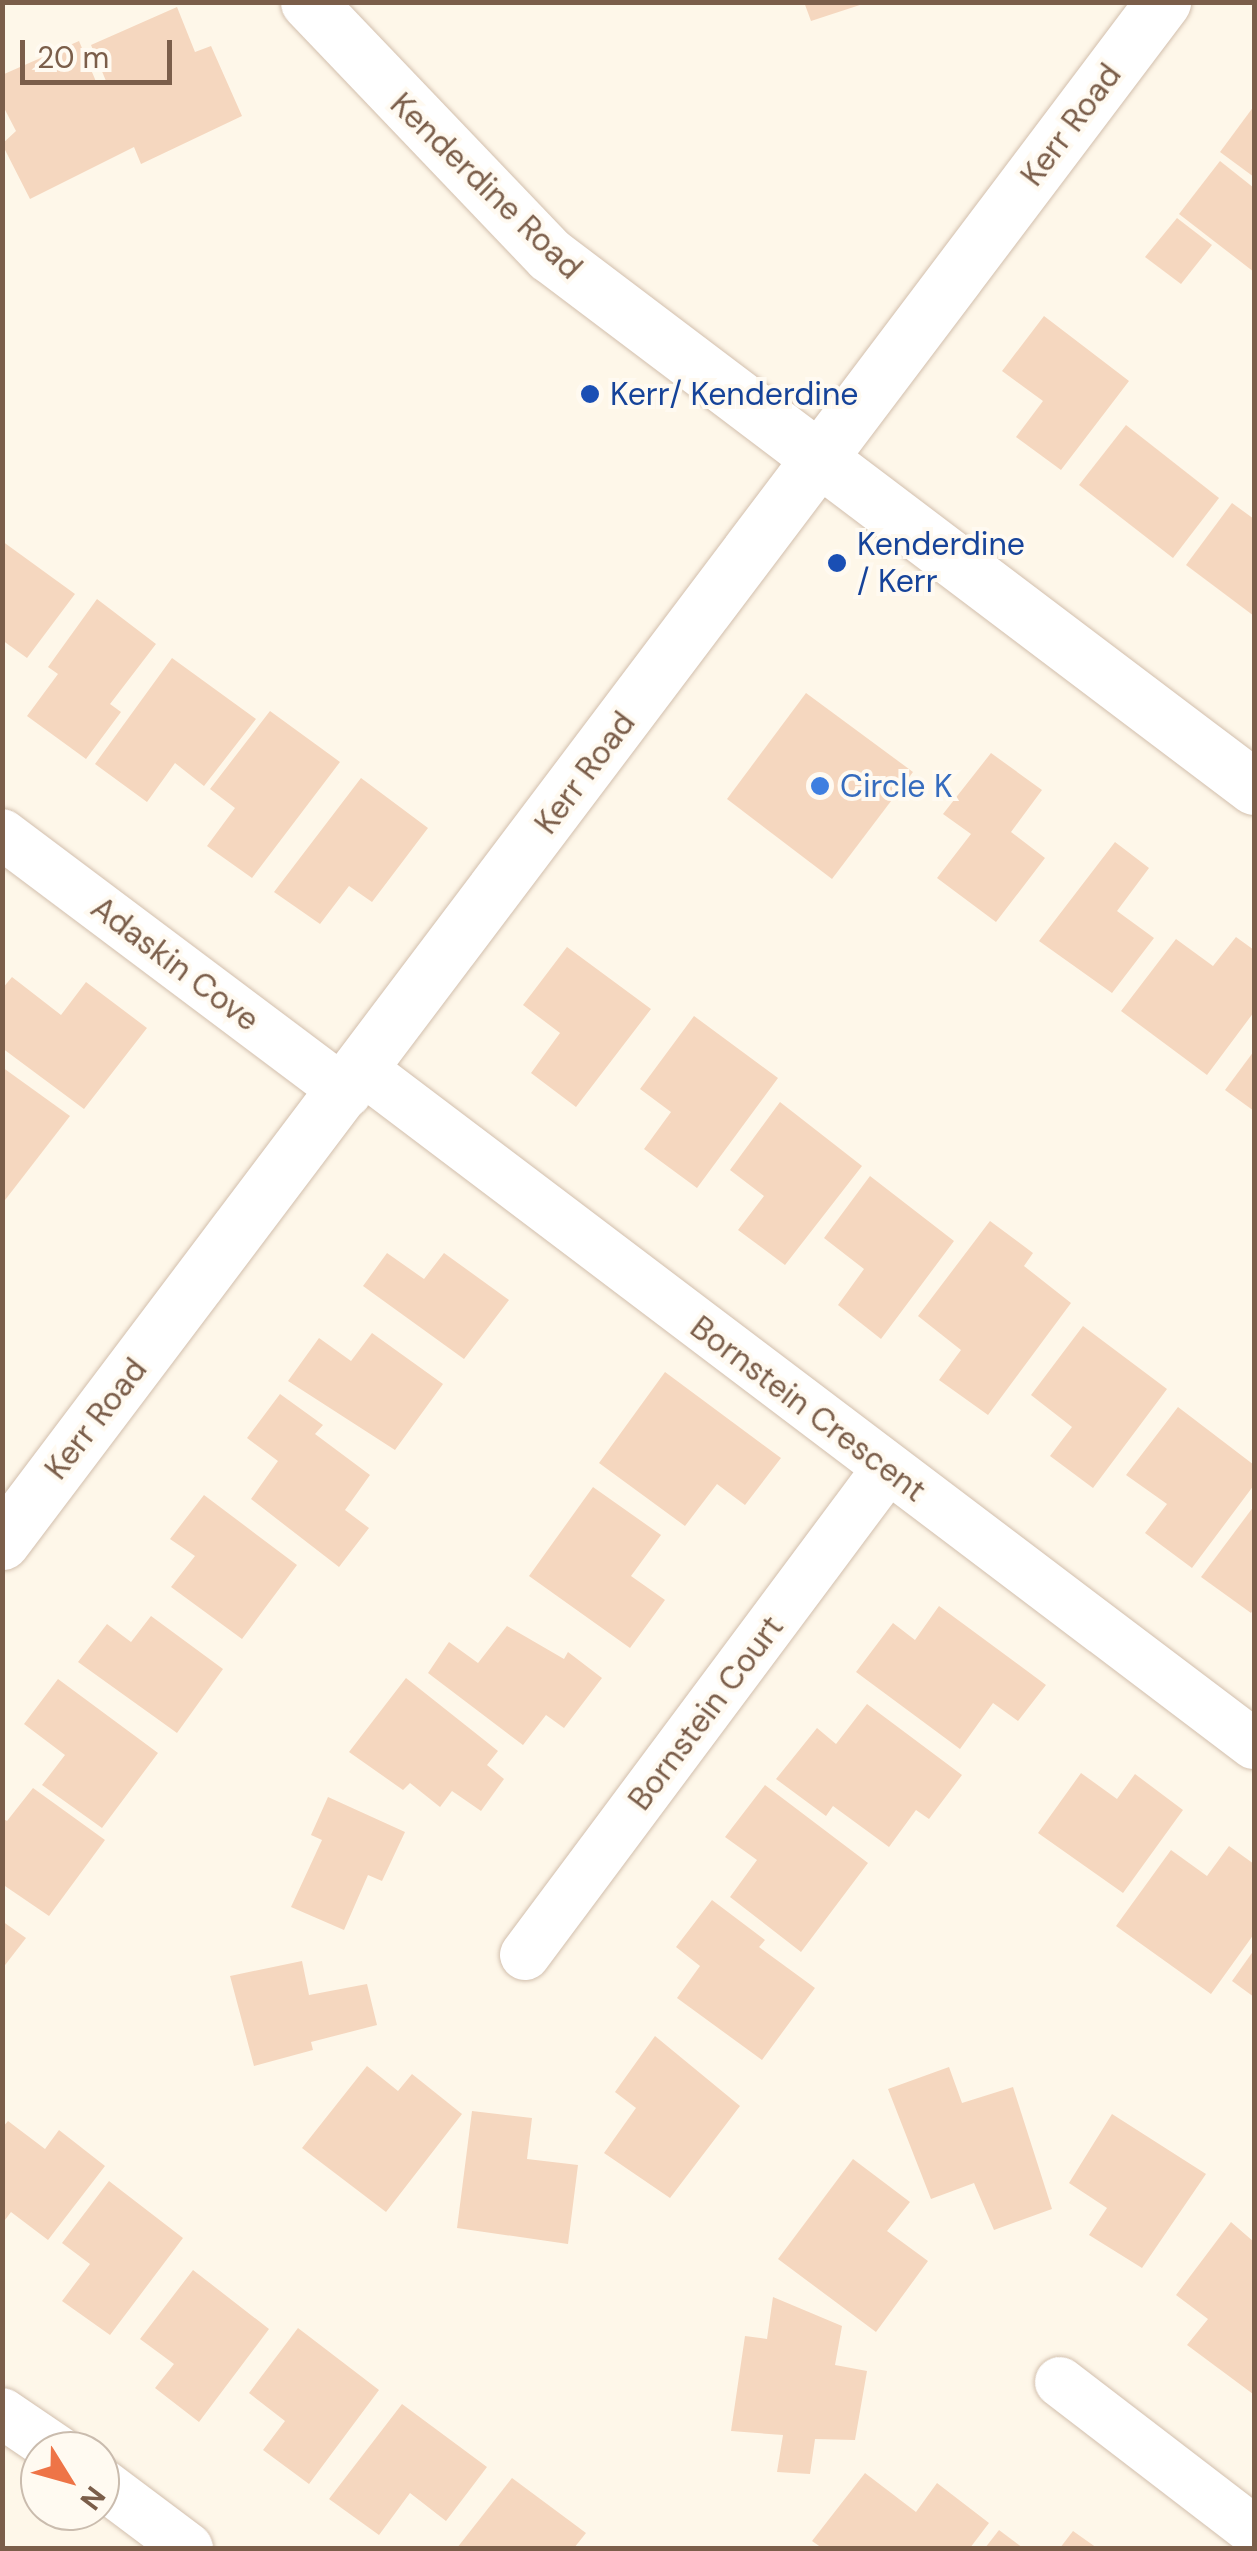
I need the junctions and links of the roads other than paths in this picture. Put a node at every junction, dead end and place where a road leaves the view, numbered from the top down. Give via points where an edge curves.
1 (308, 2) edge
2 (1164, 2) edge
3 (819, 458) junction
4 (1254, 787) edge
5 (2, 834) edge
6 (355, 1082) junction
7 (886, 1470) junction
8 (2, 1542) edge
9 (1254, 1744) edge
10 (525, 1955) dead end
11 (1060, 2382) dead end
12 (2, 2413) edge
13 (29, 2431) edge
14 (120, 2497) edge
15 (1254, 2531) edge
16 (188, 2548) edge

1 - 3 street, Kenderdine Road via 550,255
2 - 3 street, Kerr Road
3 - 4 street, Kenderdine Road
3 - 6 street, Kerr Road
5 - 6 street, Adaskin Cove
6 - 7 street, Bornstein Crescent
6 - 8 street, Kerr Road
7 - 9 street, Bornstein Crescent
7 - 10 street, Bornstein Court
11 - 15 street
12 - 13 street
14 - 16 street

